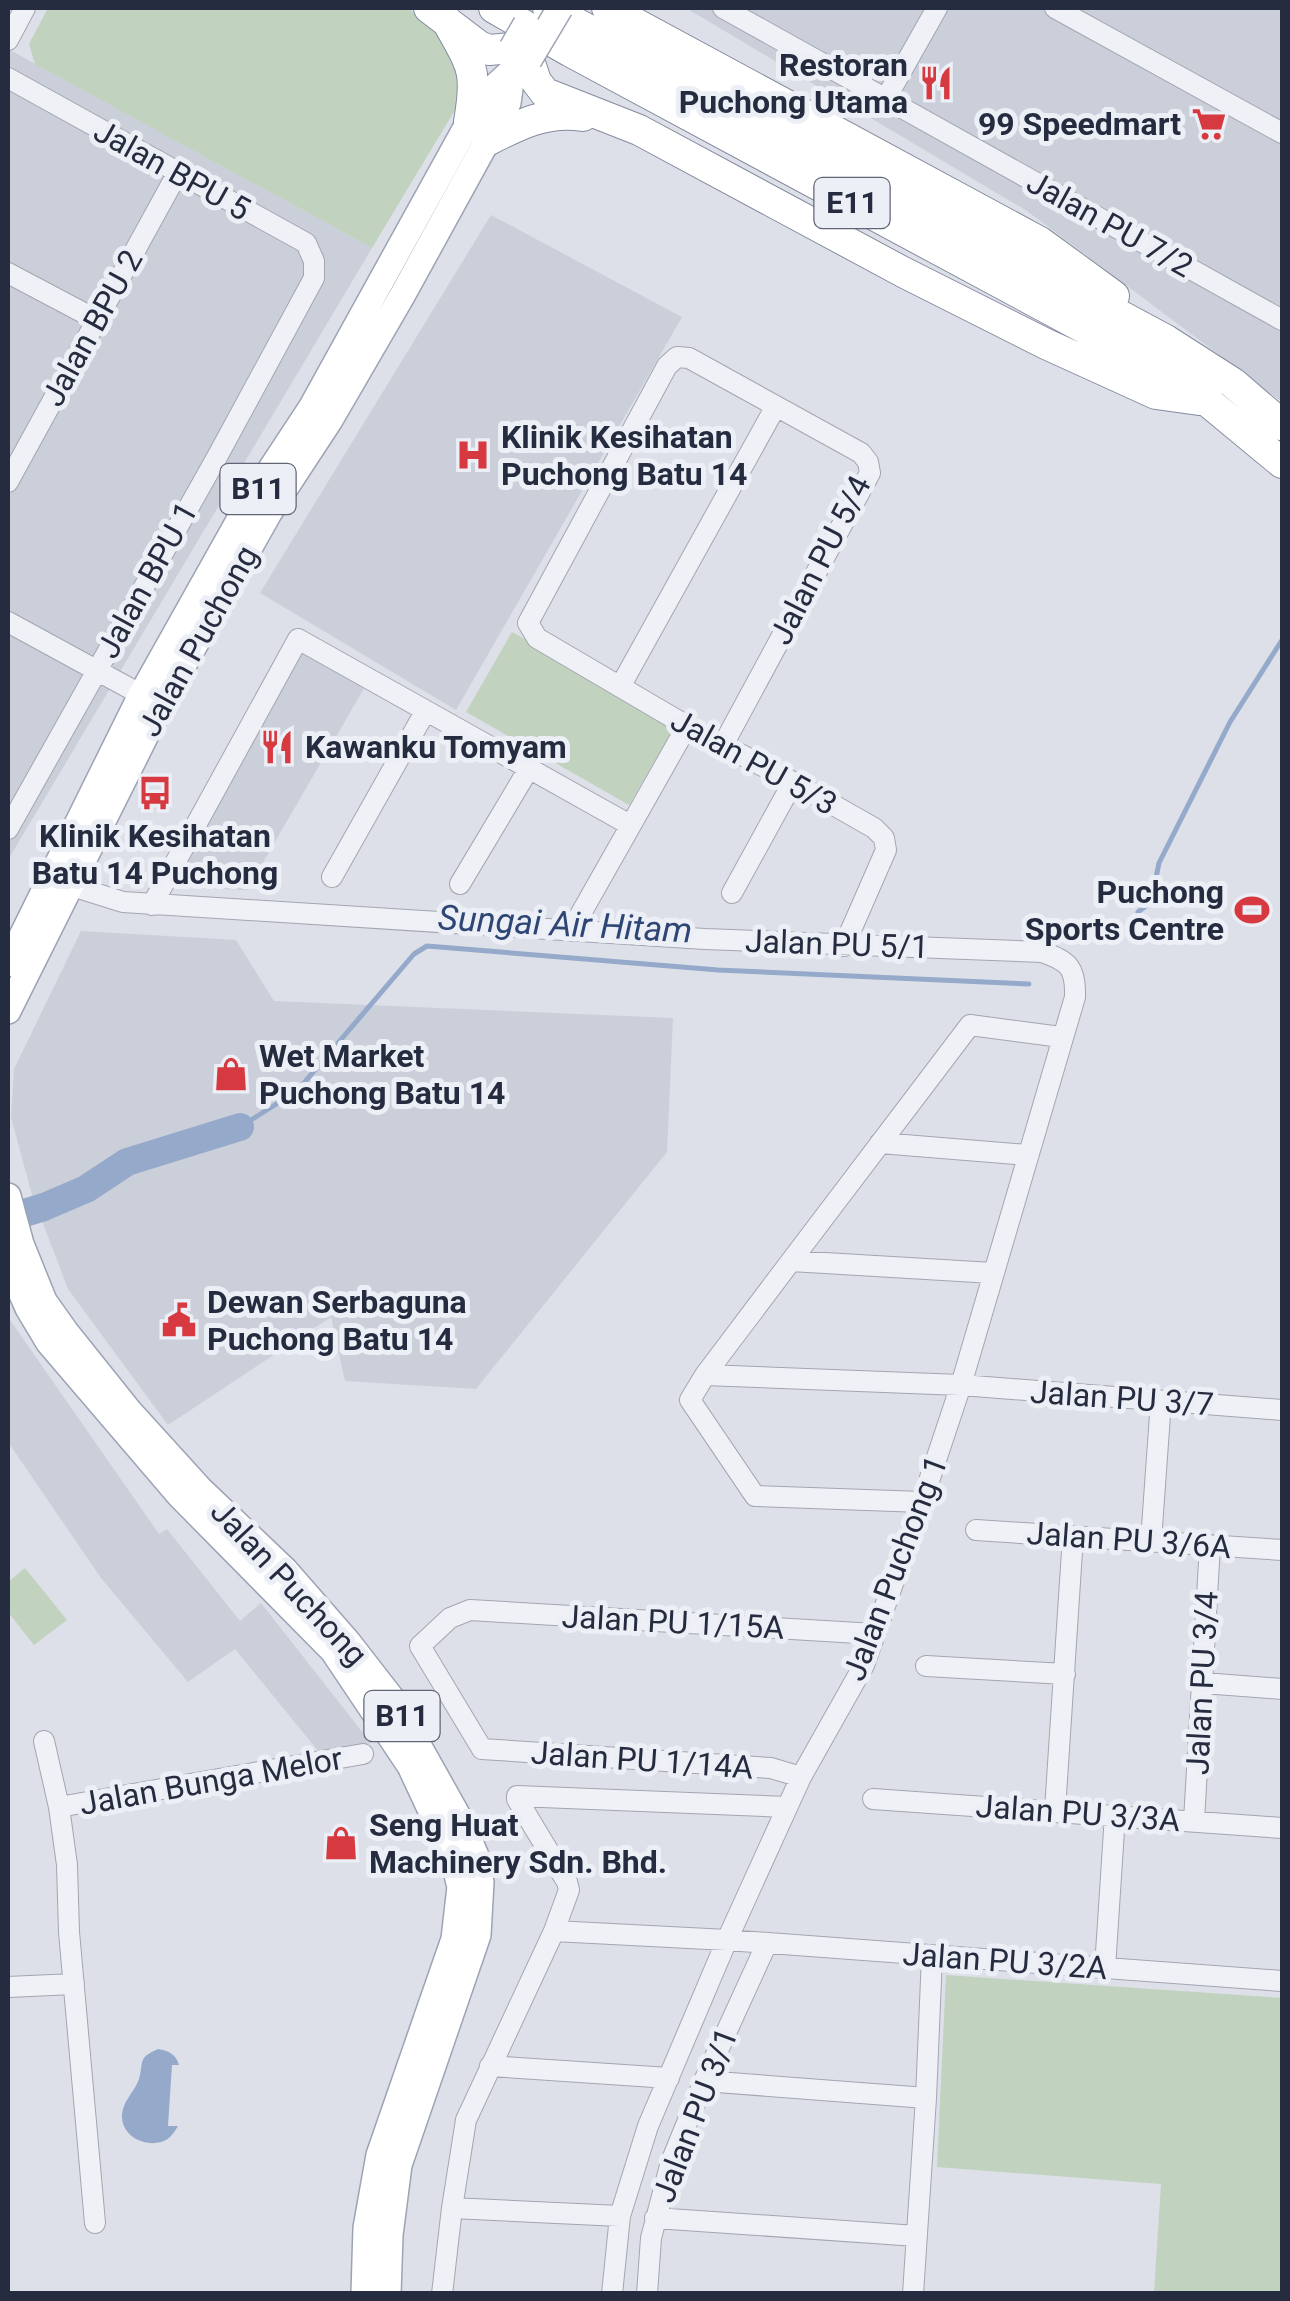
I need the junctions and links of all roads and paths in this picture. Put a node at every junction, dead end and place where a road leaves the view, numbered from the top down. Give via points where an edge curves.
1 (25, 8) edge
2 (494, 8) edge
3 (535, 8) edge
4 (548, 8) edge
5 (560, 8) edge
6 (607, 8) edge
7 (634, 8) edge
8 (722, 8) edge
9 (937, 8) edge
10 (1055, 8) edge
11 (438, 14) edge
12 (656, 36) junction
13 (8, 40) edge
14 (518, 59) junction
15 (8, 78) edge
16 (885, 100) junction
17 (639, 130) junction
18 (478, 132) junction
19 (1282, 133) edge
20 (177, 174) junction
21 (8, 274) edge
22 (314, 278) joint
23 (96, 320) junction
24 (1282, 320) edge
25 (1166, 340) junction
26 (1207, 401) junction
27 (776, 406) junction
28 (1282, 425) edge
29 (1282, 463) edge
30 (10, 471) edge
31 (8, 622) edge
32 (528, 623) joint
33 (96, 671) junction
34 (620, 687) junction
35 (151, 700) junction
36 (426, 712) junction
37 (687, 726) junction
38 (723, 745) junction
39 (528, 770) junction
40 (794, 782) junction
41 (630, 825) junction
42 (8, 829) edge
43 (332, 876) dead end
44 (460, 884) dead end
45 (72, 886) junction
46 (732, 894) dead end
47 (152, 904) junction
48 (571, 931) junction
49 (844, 946) junction
50 (1042, 952) joint
51 (8, 964) edge
52 (8, 1012) edge
53 (1062, 1037) junction
54 (880, 1143) junction
55 (1028, 1154) junction
56 (8, 1196) edge
57 (14, 1253) edge
58 (791, 1260) junction
59 (993, 1273) junction
60 (705, 1375) junction
61 (960, 1386) junction
62 (1161, 1400) junction
63 (1282, 1410) edge
64 (922, 1502) junction
65 (976, 1530) dead end
66 (1073, 1536) junction
67 (1150, 1542) junction
68 (1210, 1545) junction
69 (1282, 1550) edge
70 (876, 1634) junction
71 (926, 1666) dead end
72 (1064, 1674) junction
73 (1202, 1683) junction
74 (1282, 1688) edge
75 (44, 1740) dead end
76 (482, 1749) joint
77 (363, 1754) dead end
78 (801, 1777) junction
79 (873, 1799) dead end
80 (59, 1807) junction
81 (787, 1807) junction
82 (1055, 1810) junction
83 (1114, 1815) junction
84 (1194, 1820) junction
85 (1282, 1828) edge
86 (554, 1931) junction
87 (727, 1940) junction
88 (766, 1944) junction
89 (932, 1956) junction
90 (1104, 1968) junction
91 (1282, 1981) edge
92 (74, 1984) junction
93 (8, 1987) edge
94 (490, 2066) junction
95 (668, 2078) junction
96 (704, 2081) junction
97 (926, 2098) junction
98 (452, 2208) junction
99 (620, 2216) junction
100 (656, 2218) junction
101 (94, 2223) dead end
102 (917, 2236) junction
103 (361, 2285) edge
104 (388, 2294) edge
105 (442, 2294) edge
106 (612, 2294) edge
107 (648, 2294) edge
108 (913, 2294) edge

1 - 13 street
2 - 26 highway, E11 via 1151,364
3 - 14 main road, Jalan Puchong / B11, bridge
4 - 25 highway, E11
5 - 14 main road, Jalan Puchong / B11, bridge
6 - 12 highway
7 - 12 highway
8 - 16 street, Jalan PU 7/2
9 - 16 street
10 - 19 street
11 - 14 highway via 479,46
11 - 18 highway via 472,66
12 - 25 highway via 1040,242
14 - 17 highway via 545,93
14 - 18 main road, Jalan Puchong / B11 via 491,90
15 - 20 street, Jalan BPU 5
16 - 24 street, Jalan PU 7/2
17 - 18 highway via 577,114
17 - 26 highway via 1046,344 1156,394
18 - 35 main road, Jalan Puchong / B11 via 330,420
20 - 22 street, Jalan BPU 5 via 306,243
20 - 23 street, Jalan BPU 2
21 - 23 street
22 - 33 street, Jalan BPU 1
23 - 30 street, Jalan BPU 2
25 - 28 highway, E11
26 - 29 highway, E11
27 - 32 street, Jalan PU 5/4 via 689,358 667,366
27 - 34 street
27 - 38 street, Jalan PU 5/4 via 862,453 870,473
31 - 33 street
32 - 34 street, Jalan PU 5/3 via 537,638
33 - 35 street
33 - 42 street, Jalan BPU 1
34 - 37 street, Jalan PU 5/3
35 - 45 main road, Jalan Puchong / B11
35 - 51 main road, Jalan Puchong / B11
36 - 39 street
36 - 43 street
36 - 47 street via 298,639
37 - 38 street, Jalan PU 5/3
37 - 41 street
38 - 40 street, Jalan PU 5/3
39 - 41 street
39 - 44 street
40 - 46 street
40 - 49 street, Jalan PU 5/3 via 884,838 886,850
41 - 48 street
45 - 47 street, Jalan PU 5/1
45 - 52 main road, Jalan Puchong / B11
47 - 48 street, Jalan PU 5/1
48 - 49 street, Jalan PU 5/1
49 - 50 street, Jalan PU 5/1
50 - 53 street, Jalan Puchong 1 via 1071,966 1076,982
53 - 54 street via 970,1025
53 - 55 street, Jalan Puchong 1
54 - 55 street
54 - 58 street
55 - 59 street, Jalan Puchong 1
56 - 57 main road, Jalan Puchong / B11
57 - 103 main road, Jalan Puchong / B11 via 28,1308 49,1343 179,1495 332,1651 410,1766 453,1858 460,1887 454,1940 378,2155
57 - 104 main road, Jalan Puchong / B11 via 130,1412 285,1570 393,1700 476,1856 478,1935 399,2165
58 - 59 street
58 - 60 street
59 - 61 street, Jalan Puchong 1
60 - 61 street, Jalan PU 3/7
60 - 64 street via 690,1400 756,1496
61 - 62 street, Jalan PU 3/7
61 - 64 street, Jalan Puchong 1
62 - 63 street, Jalan PU 3/7
62 - 67 street
64 - 70 street, Jalan Puchong 1
65 - 66 street, Jalan PU 3/6A
66 - 67 street, Jalan PU 3/6A
66 - 72 street
67 - 68 street, Jalan PU 3/6A
68 - 69 street, Jalan PU 3/6A
68 - 73 street, Jalan PU 3/4
70 - 76 street, Jalan PU 1/15A via 470,1610 450,1618 420,1646
70 - 78 street, Jalan Puchong 1
71 - 72 street
72 - 82 street
73 - 74 street
73 - 84 street, Jalan PU 3/4
75 - 80 street, Jalan Bunga Melor
76 - 78 street, Jalan PU 1/14A via 771,1768
77 - 80 street, Jalan Bunga Melor
78 - 81 street, Jalan Puchong 1
79 - 82 street, Jalan PU 3/3A
80 - 92 street, Jalan Bunga Melor
81 - 86 street via 520,1794 570,1890
81 - 87 street, Jalan Puchong 1
82 - 83 street, Jalan PU 3/3A
83 - 84 street, Jalan PU 3/3A
83 - 90 street
84 - 85 street, Jalan PU 3/3A
86 - 87 street, Jalan PU 3/2A
86 - 94 street
87 - 88 street, Jalan PU 3/2A
87 - 95 street, Jalan Puchong 1
88 - 89 street, Jalan PU 3/2A
88 - 96 street, Jalan PU 3/1
89 - 90 street, Jalan PU 3/2A
89 - 97 street
90 - 91 street, Jalan PU 3/2A
92 - 93 street
92 - 101 street, Jalan Bunga Melor
94 - 95 street
94 - 98 street via 466,2120
95 - 99 street, Jalan Puchong 1
96 - 97 street
96 - 100 street, Jalan PU 3/1
97 - 102 street
98 - 99 street
98 - 105 street
99 - 106 street, Jalan Puchong 1
100 - 102 street
100 - 107 street, Jalan PU 3/1
102 - 108 street

